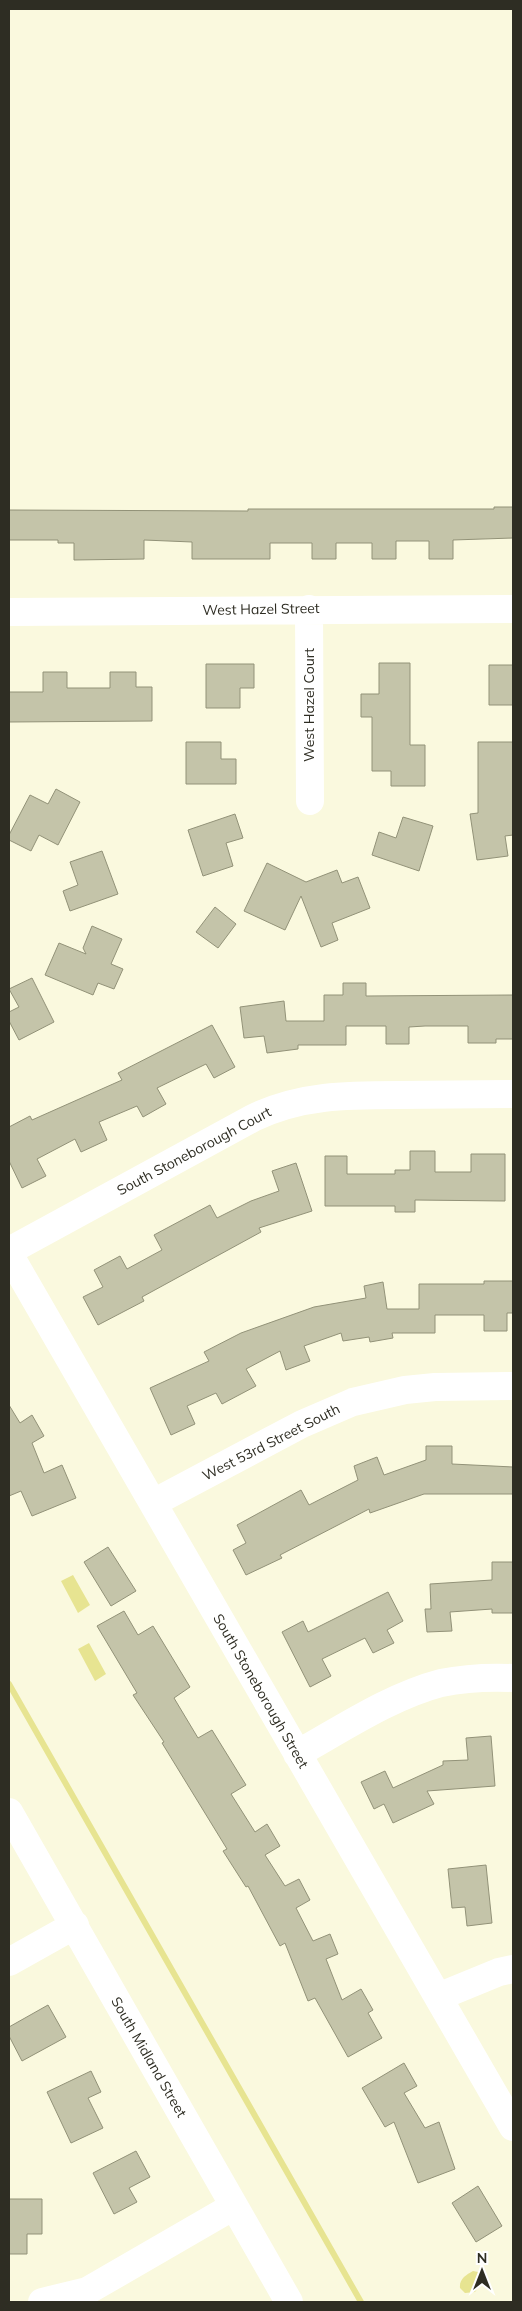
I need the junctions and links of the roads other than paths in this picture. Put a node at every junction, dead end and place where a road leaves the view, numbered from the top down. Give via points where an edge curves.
1 (309, 609) junction
2 (513, 609) edge
3 (9, 612) edge
4 (310, 801) dead end
5 (513, 1094) edge
6 (9, 1253) edge
7 (513, 1386) edge
8 (153, 1503) junction
9 (513, 1678) edge
10 (297, 1754) junction
11 (9, 1812) edge
12 (75, 1925) junction
13 (9, 1962) edge
14 (513, 1969) edge
15 (438, 1997) junction
16 (513, 2126) edge
17 (234, 2206) junction
18 (42, 2302) edge
19 (289, 2302) edge

1 - 2 street, West Hazel Street
1 - 3 street, West Hazel Street
1 - 4 street, West Hazel Court
5 - 6 street, South Stoneborough Court via 340,1095 278,1107
6 - 8 street, South Stoneborough Street
7 - 8 street, West 53rd Street South via 405,1390 353,1402 302,1424
8 - 10 street, South Stoneborough Street
9 - 10 street via 463,1679 407,1694
10 - 15 street, South Stoneborough Street
11 - 12 street, South Midland Street
12 - 13 street
12 - 17 street, South Midland Street
14 - 15 street
15 - 16 street, South Stoneborough Street
17 - 18 street via 87,2290
17 - 19 street, South Midland Street

